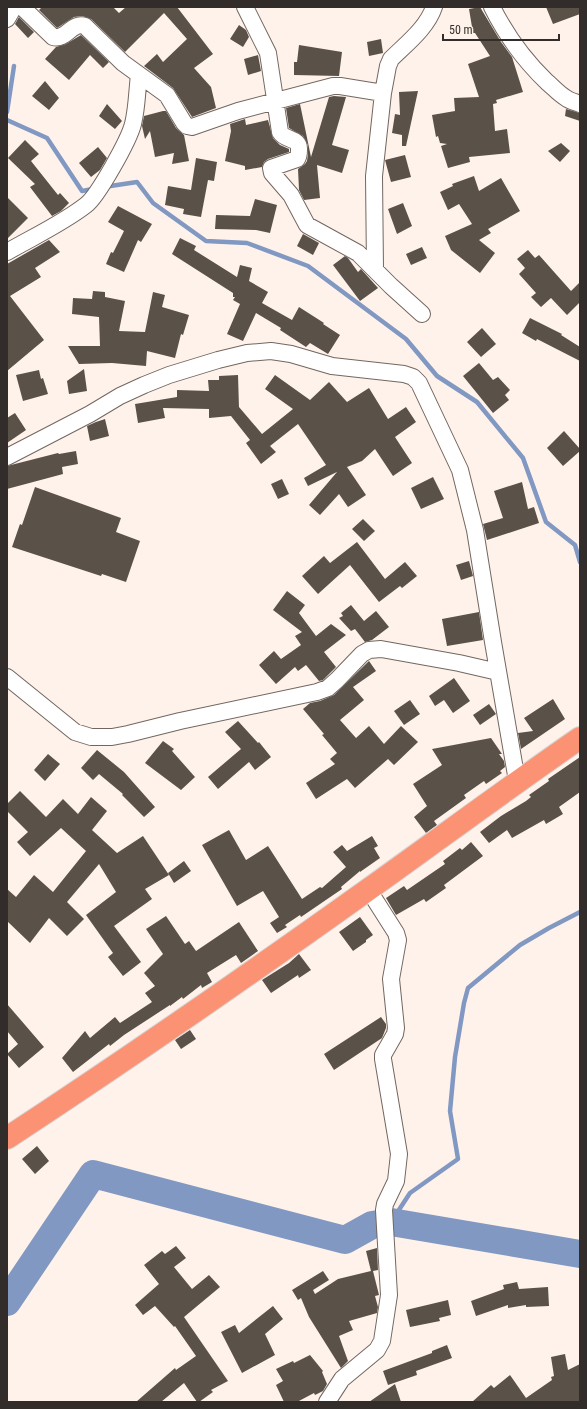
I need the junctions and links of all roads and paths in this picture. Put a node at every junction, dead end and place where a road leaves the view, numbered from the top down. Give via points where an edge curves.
1 (14, 7) edge
2 (22, 7) edge
3 (246, 7) edge
4 (434, 7) edge
5 (492, 7) edge
6 (7, 19) edge
7 (139, 75) junction
8 (383, 93) junction
9 (275, 101) junction
10 (580, 104) edge
11 (7, 252) edge
12 (375, 269) junction
13 (422, 314) dead end
14 (7, 457) edge
15 (498, 672) junction
16 (7, 677) edge
17 (580, 738) edge
18 (517, 781) junction
19 (368, 889) junction
20 (7, 1138) edge
21 (327, 1402) edge

1 - 6 street
2 - 7 street via 53,37 62,37 76,26 85,26
3 - 9 street via 268,53
4 - 8 street via 431,17 391,59
5 - 10 street via 521,54 533,68 560,94
7 - 9 street via 167,95 184,123 192,127
7 - 11 street via 133,125 114,164 93,198 70,216
8 - 9 street via 333,86
8 - 12 street via 374,176
9 - 12 street via 281,135 300,146 297,159 271,168 272,173 291,195 307,225 358,254
12 - 13 street
14 - 15 street via 144,385 168,375 247,354 271,351 332,366 413,377 419,384 460,470 475,530
15 - 16 street via 381,649 369,650 328,688 317,692 112,737 75,732
15 - 18 street
17 - 18 highway
18 - 19 highway
19 - 20 highway via 205,1005
19 - 21 street via 398,940 391,979 396,1028 383,1055 398,1154 396,1181 384,1210 388,1295 382,1341 377,1350 342,1379

